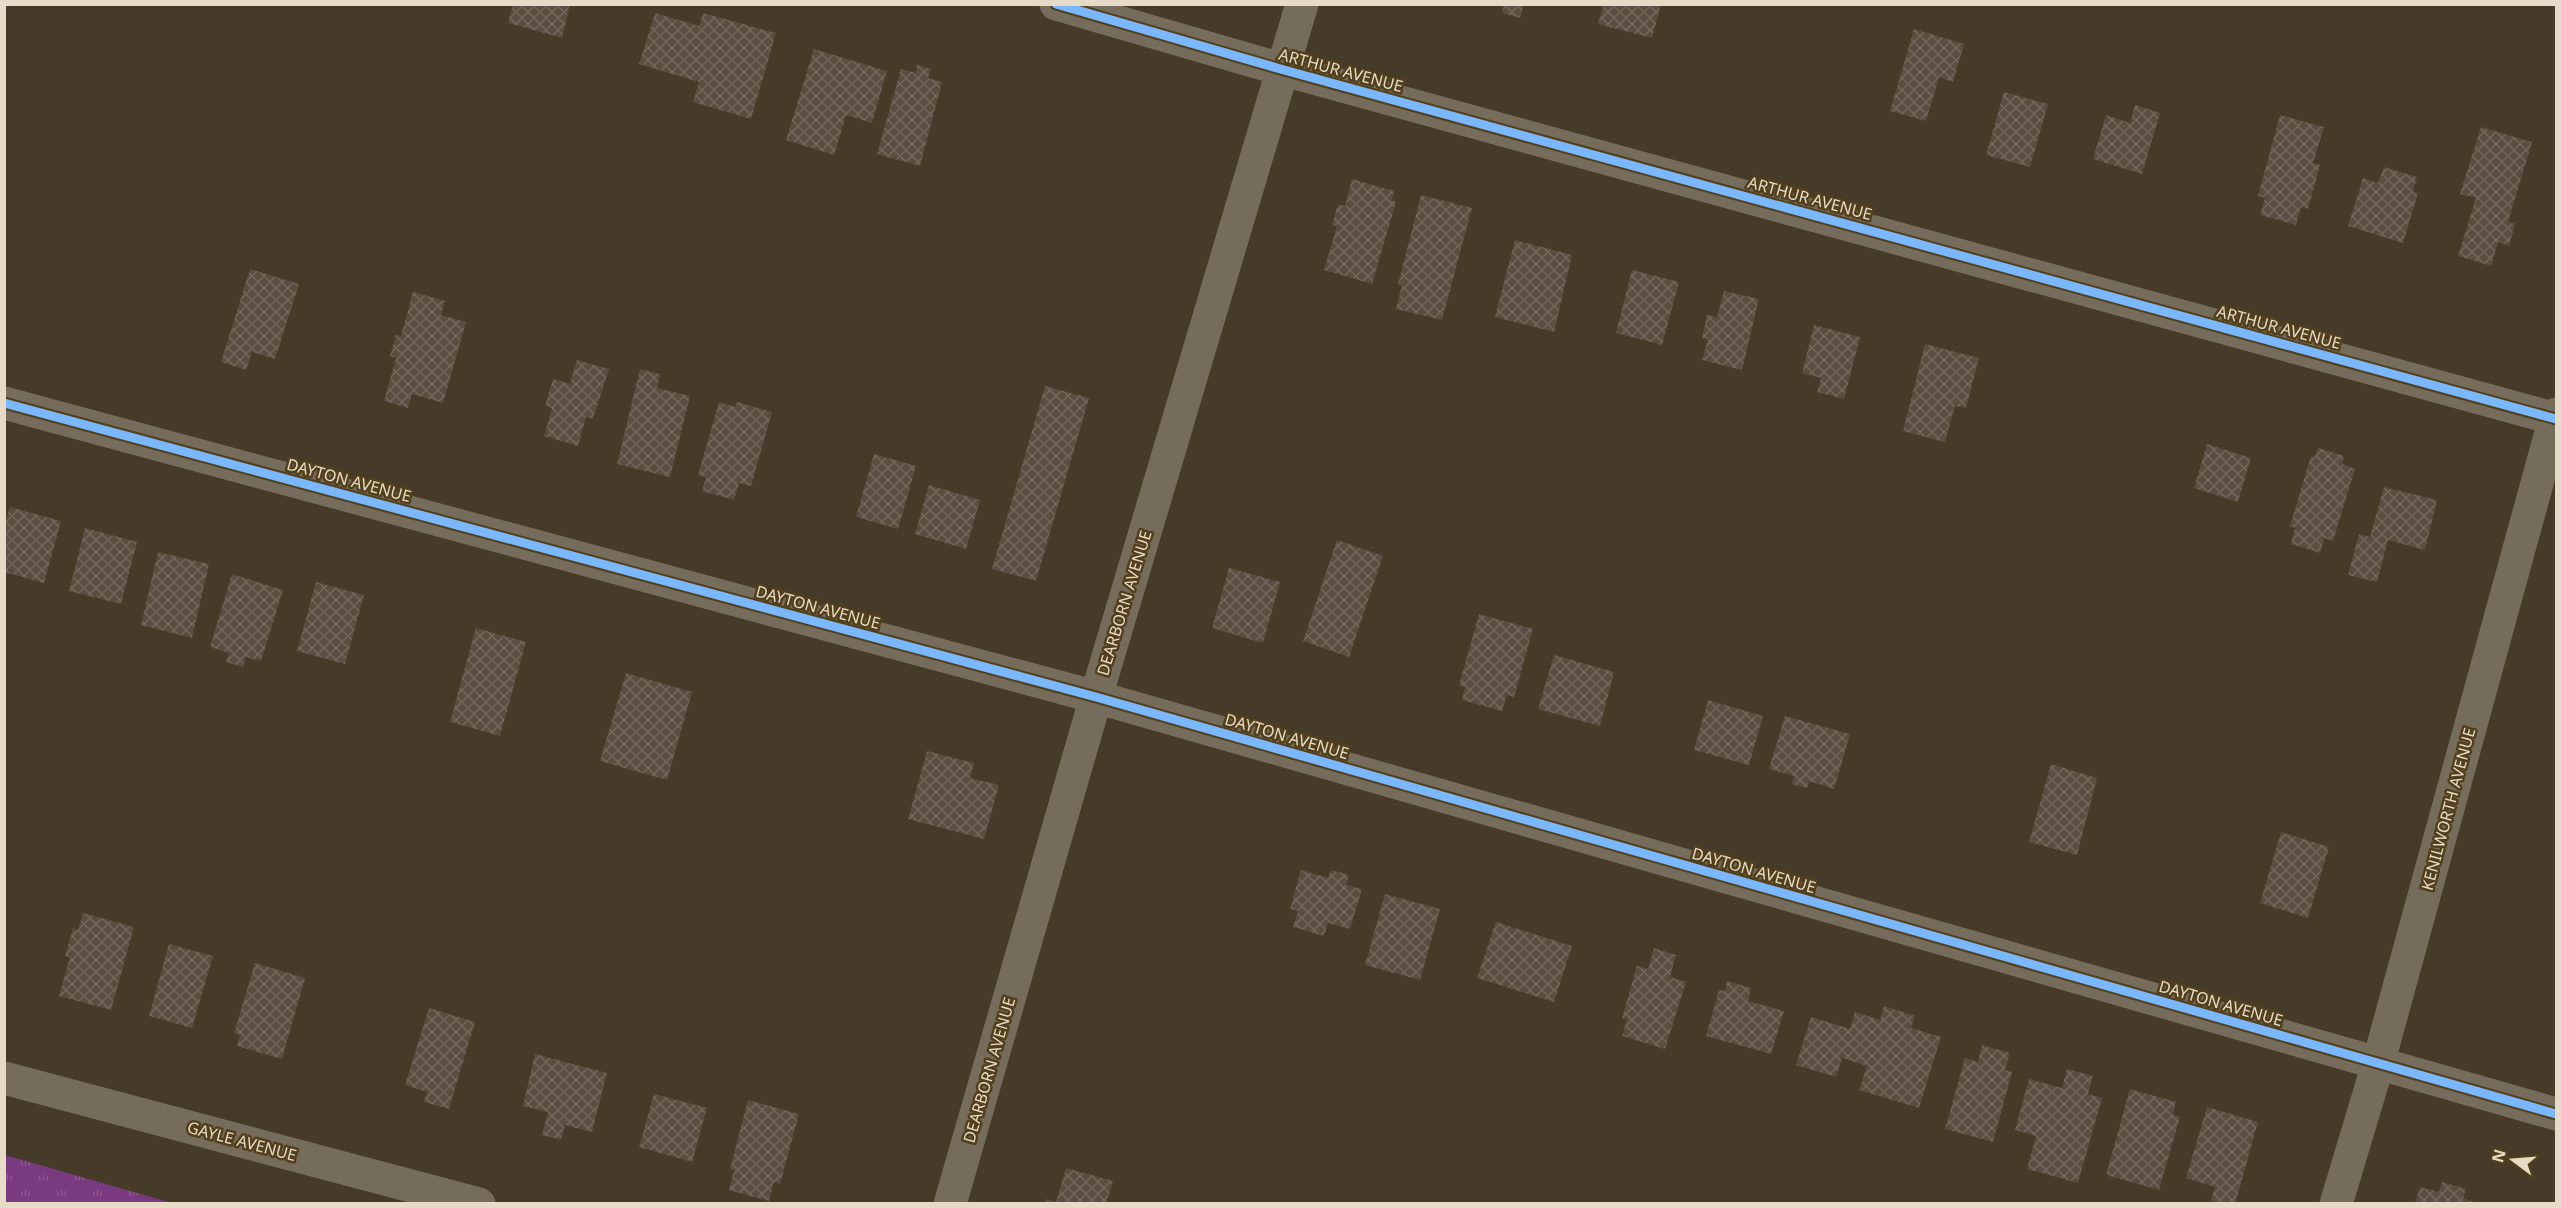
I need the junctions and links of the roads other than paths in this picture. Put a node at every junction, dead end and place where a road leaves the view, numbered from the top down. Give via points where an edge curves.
1 (1056, 4) edge
2 (1302, 4) edge
3 (1284, 70) junction
4 (4, 403) edge
5 (2556, 417) edge
6 (1096, 697) junction
7 (2378, 1064) junction
8 (4, 1078) edge
9 (2556, 1114) edge
10 (479, 1203) edge
11 (950, 1203) edge
12 (2336, 1203) edge

1 - 3 street, ARTHUR AVENUE
2 - 3 street, DEARBORN AVENUE
3 - 5 street, ARTHUR AVENUE
3 - 6 street, DEARBORN AVENUE
4 - 6 street, DAYTON AVENUE
5 - 7 street, KENILWORTH AVENUE
6 - 7 street, DAYTON AVENUE
6 - 11 street, DEARBORN AVENUE
7 - 9 street, DAYTON AVENUE
7 - 12 street, KENILWORTH AVENUE
8 - 10 street, GAYLE AVENUE

